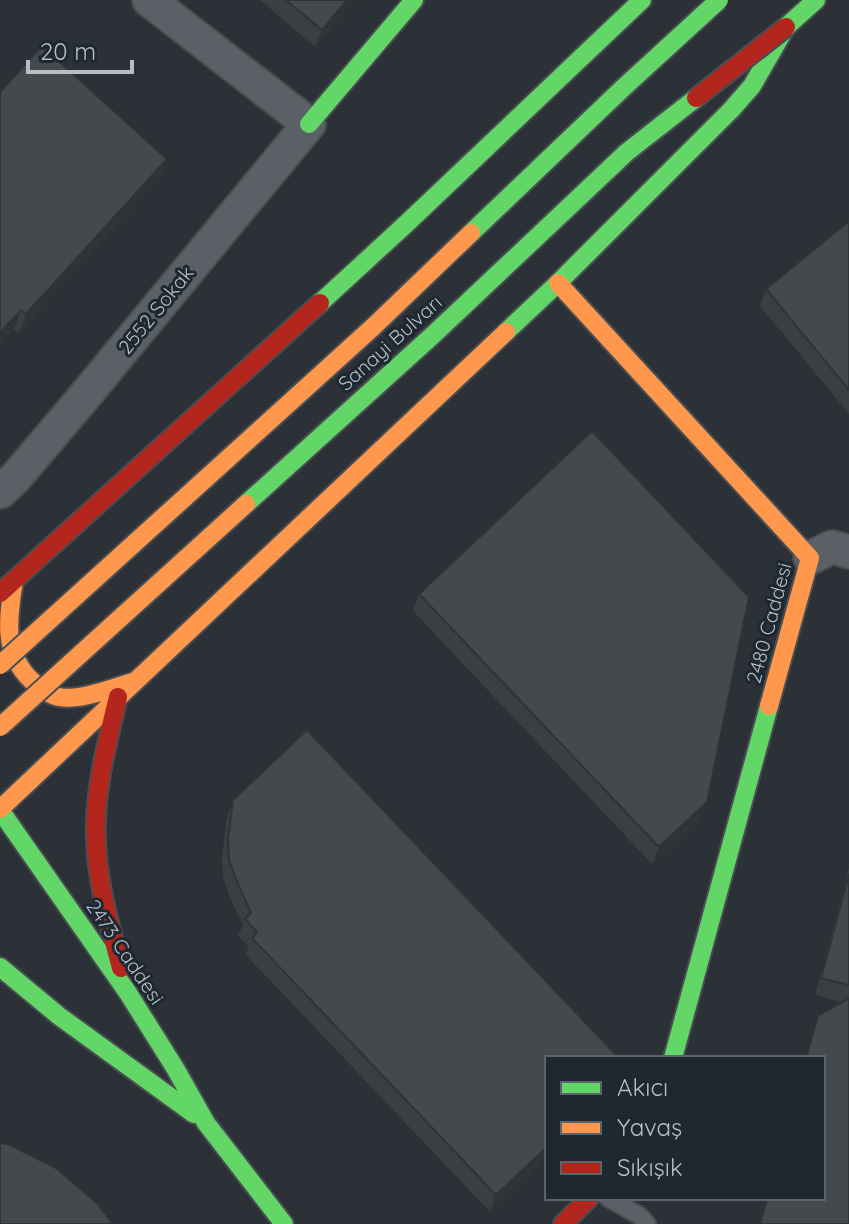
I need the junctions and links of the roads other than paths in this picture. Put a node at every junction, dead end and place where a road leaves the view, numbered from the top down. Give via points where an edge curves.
1 (149, 0) edge
2 (414, 0) edge
3 (642, 0) edge
4 (719, 0) edge
5 (816, 0) edge
6 (786, 27) junction
7 (309, 124) junction
8 (558, 283) junction
9 (0, 492) edge
10 (849, 552) edge
11 (810, 558) junction
12 (7, 587) edge
13 (0, 665) edge
14 (133, 682) junction
15 (118, 697) junction
16 (0, 727) edge
17 (0, 810) edge
18 (0, 967) edge
19 (0, 993) edge
20 (128, 993) junction
21 (42, 1001) junction
22 (674, 1056) edge
23 (206, 1123) junction
24 (587, 1200) edge
25 (612, 1200) edge
26 (284, 1224) edge
27 (563, 1224) edge
28 (647, 1224) edge

1 - 7 street
2 - 7 main road
3 - 12 main road via 406,224
4 - 13 main road, Sanayi Bulvarı, bridge via 352,347
5 - 6 main road, Sanayi Bulvarı
6 - 8 main road via 752,86 731,110
6 - 16 main road, Sanayi Bulvarı, bridge via 627,152
7 - 9 street, 2552 Sokak
8 - 11 main road, 2480 Caddesi
8 - 14 main road
10 - 11 street via 832,547
11 - 22 main road, 2480 Caddesi
12 - 14 main road via 6,646 31,681 63,698
14 - 15 main road
15 - 17 main road
15 - 20 main road via 96,821 98,868
17 - 20 main road, 2473 Caddesi
18 - 21 main road, 2473 Caddesi
19 - 21 main road
20 - 23 main road, 2473 Caddesi
21 - 23 main road, 2473 Caddesi
23 - 26 main road, 2473 Caddesi
24 - 27 main road
25 - 28 lane

